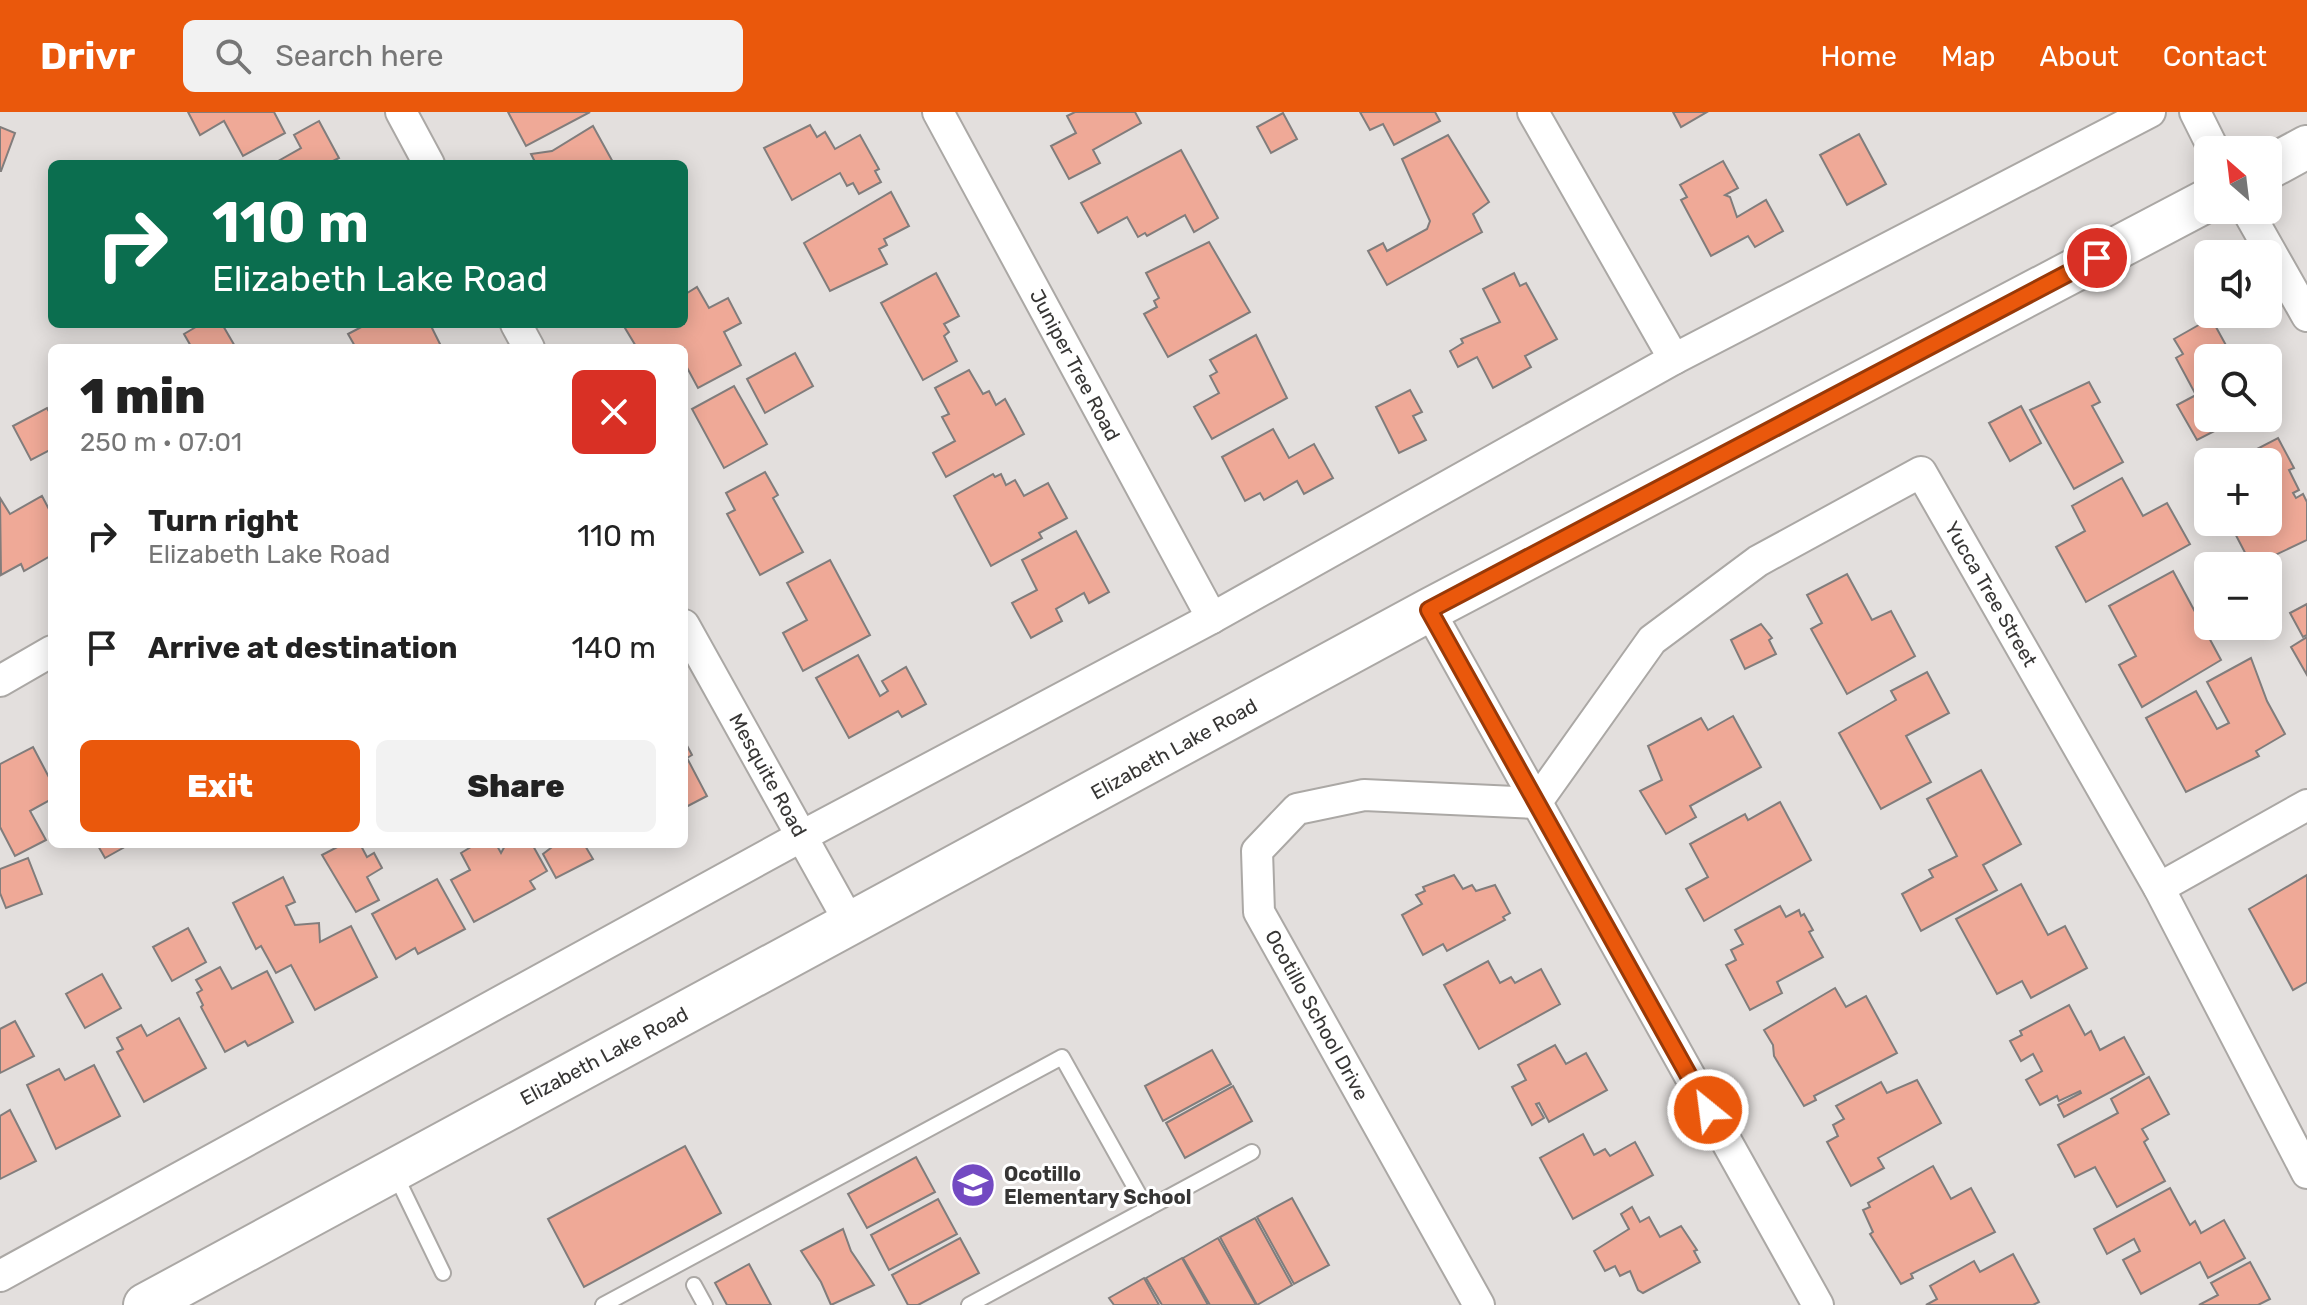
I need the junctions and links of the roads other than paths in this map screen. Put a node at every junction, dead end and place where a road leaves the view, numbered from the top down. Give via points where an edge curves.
1 (401, 112) edge
2 (938, 112) edge
3 (1533, 112) edge
4 (2150, 112) edge
5 (2195, 112) edge
6 (2207, 136) edge
7 (2307, 147) edge
8 (427, 160) edge
9 (2282, 160) edge
10 (2194, 207) edge
11 (2255, 224) edge
12 (2307, 316) edge
13 (1674, 359) junction
14 (1429, 610) junction
15 (1212, 618) junction
16 (688, 632) edge
17 (48, 653) edge
18 (0, 681) edge
19 (1536, 803) junction
20 (2307, 805) edge
21 (802, 836) junction
22 (2159, 888) junction
23 (851, 925) junction
24 (1252, 1152) dead end
25 (393, 1170) junction
26 (2307, 1173) edge
27 (1147, 1209) junction
28 (443, 1273) dead end
29 (0, 1276) edge
30 (694, 1285) dead end
31 (158, 1302) edge
32 (603, 1305) edge
33 (705, 1305) edge
34 (969, 1305) edge
35 (1479, 1305) edge
36 (1818, 1305) edge

1 - 8 street
2 - 15 street, Juniper Tree Road
3 - 13 street
4 - 13 street
5 - 6 street
7 - 9 main road
10 - 14 main road, Elizabeth Lake Road
11 - 12 street
13 - 15 street
14 - 19 street
14 - 23 main road, Elizabeth Lake Road
15 - 21 street
16 - 21 street, Mesquite Road
17 - 18 street
19 - 22 street, Yucca Tree Street via 1652,640 1758,561 1921,472
19 - 35 street, Ocotillo School Drive via 1364,795 1297,809 1257,851 1259,912
19 - 36 street
20 - 22 street
21 - 23 street, Mesquite Road
21 - 29 street
22 - 26 street, Yucca Tree Street
23 - 25 main road, Elizabeth Lake Road
24 - 27 lane
25 - 28 lane
25 - 31 main road, Elizabeth Lake Road
27 - 32 lane via 1062,1057
27 - 34 lane
30 - 33 lane

